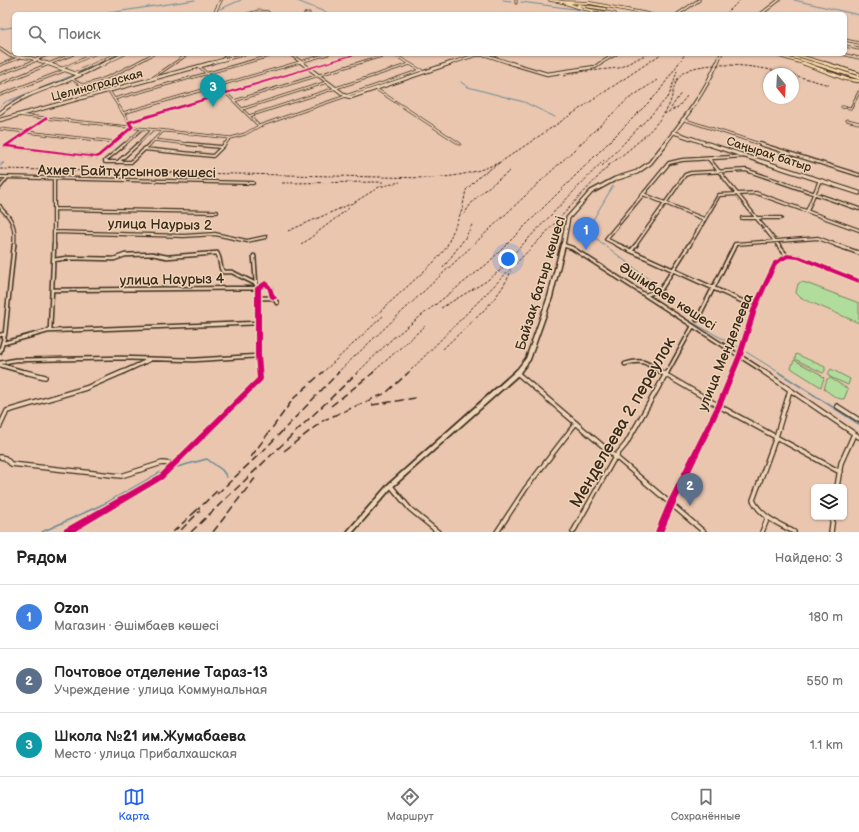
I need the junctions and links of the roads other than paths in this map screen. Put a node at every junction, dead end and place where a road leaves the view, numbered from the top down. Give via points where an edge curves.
1 (221, 0) edge
2 (516, 0) edge
3 (550, 0) edge
4 (699, 0) edge
5 (779, 0) edge
6 (561, 2) junction
7 (516, 3) dead end
8 (590, 3) junction
9 (594, 7) junction
10 (587, 10) junction
11 (215, 12) edge
12 (255, 12) edge
13 (268, 12) dead end
14 (601, 12) edge
15 (621, 12) edge
16 (637, 12) edge
17 (681, 12) edge
18 (764, 12) edge
19 (847, 40) edge
20 (859, 43) edge
21 (847, 46) edge
22 (0, 49) edge
23 (859, 49) edge
24 (847, 55) edge
25 (45, 56) edge
26 (68, 56) edge
27 (90, 56) edge
28 (112, 56) edge
29 (119, 56) edge
30 (150, 56) edge
31 (185, 56) edge
32 (225, 56) edge
33 (237, 56) edge
34 (270, 56) edge
35 (294, 56) edge
36 (321, 56) edge
37 (351, 56) edge
38 (381, 56) edge
39 (396, 56) edge
40 (473, 56) edge
41 (488, 56) edge
42 (613, 56) edge
43 (720, 56) edge
44 (779, 56) edge
45 (789, 56) edge
46 (800, 56) edge
47 (22, 57) junction
48 (859, 58) edge
49 (36, 60) junction
50 (222, 60) junction
51 (301, 62) junction
52 (49, 64) junction
53 (410, 64) junction
54 (0, 65) edge
55 (199, 66) junction
56 (310, 68) junction
57 (61, 69) junction
58 (66, 70) junction
59 (421, 70) junction
60 (427, 71) junction
61 (0, 74) edge
62 (76, 74) junction
63 (206, 74) junction
64 (848, 74) junction
65 (859, 74) edge
66 (319, 75) junction
67 (839, 76) junction
68 (859, 78) edge
69 (72, 79) junction
70 (151, 80) junction
71 (859, 81) edge
72 (327, 82) junction
73 (0, 84) edge
74 (219, 86) junction
75 (336, 88) junction
76 (376, 89) junction
77 (109, 91) junction
78 (859, 92) edge
79 (226, 93) junction
80 (0, 95) edge
81 (347, 96) junction
82 (114, 99) junction
83 (234, 101) junction
84 (842, 108) dead end
85 (242, 109) junction
86 (0, 113) edge
87 (123, 113) junction
88 (17, 115) junction
89 (249, 116) junction
90 (46, 118) junction
91 (682, 119) junction
92 (0, 120) edge
93 (847, 120) dead end
94 (128, 122) junction
95 (859, 123) edge
96 (259, 126) junction
97 (132, 127) junction
98 (142, 128) junction
99 (0, 129) edge
100 (153, 130) junction
101 (164, 131) junction
102 (26, 132) junction
103 (673, 132) junction
104 (231, 138) junction
105 (154, 140) junction
106 (115, 142) junction
107 (460, 144) dead end
108 (221, 147) junction
109 (144, 149) junction
110 (747, 156) junction
111 (709, 159) junction
112 (118, 162) junction
113 (719, 172) junction
114 (859, 175) edge
115 (0, 177) edge
116 (8, 177) junction
117 (54, 179) junction
118 (820, 180) junction
119 (253, 183) dead end
120 (0, 186) edge
121 (736, 193) junction
122 (859, 193) edge
123 (642, 194) junction
124 (815, 194) junction
125 (665, 203) junction
126 (0, 206) edge
127 (54, 209) junction
128 (859, 209) edge
129 (807, 211) junction
130 (1, 212) edge
131 (217, 212) dead end
132 (742, 218) dead end
133 (755, 218) junction
134 (781, 218) dead end
135 (704, 219) junction
136 (859, 230) edge
137 (54, 232) junction
138 (266, 237) dead end
139 (774, 241) junction
140 (563, 245) junction
141 (631, 251) junction
142 (859, 253) edge
143 (254, 256) dead end
144 (787, 256) junction
145 (54, 260) junction
146 (674, 270) junction
147 (859, 282) edge
148 (256, 284) junction
149 (258, 288) junction
150 (713, 288) junction
151 (53, 290) junction
152 (645, 296) junction
153 (258, 298) junction
154 (274, 298) junction
155 (277, 303) dead end
156 (756, 307) junction
157 (697, 320) dead end
158 (258, 323) junction
159 (693, 326) junction
160 (50, 331) junction
161 (5, 334) junction
162 (0, 335) edge
163 (4, 343) junction
164 (0, 352) edge
165 (740, 355) junction
166 (258, 356) junction
167 (150, 360) junction
168 (0, 364) edge
169 (625, 364) dead end
170 (517, 372) junction
171 (666, 374) junction
172 (45, 377) dead end
173 (790, 389) junction
174 (719, 406) junction
175 (837, 406) dead end
176 (859, 420) edge
177 (576, 423) junction
178 (0, 426) edge
179 (854, 434) junction
180 (776, 437) junction
181 (859, 437) edge
182 (615, 457) junction
183 (0, 458) edge
184 (173, 464) junction
185 (840, 472) junction
186 (838, 484) edge
187 (390, 486) junction
188 (670, 504) junction
189 (768, 518) junction
190 (833, 520) edge
191 (67, 532) edge
192 (350, 532) edge
193 (438, 532) edge
194 (497, 532) edge
195 (574, 532) edge
196 (659, 532) edge
197 (704, 532) edge
198 (762, 532) edge
199 (794, 532) edge
200 (831, 532) edge

1 - 11 street
2 - 7 street
3 - 6 main road
4 - 17 street
5 - 18 street
6 - 8 main road
6 - 9 main road
6 - 10 main road
8 - 9 main road via 586,4
8 - 16 main road
9 - 10 main road via 583,8
9 - 15 main road
10 - 14 main road
12 - 13 street
19 - 20 street
21 - 23 street
22 - 47 street via 10,56
24 - 48 street
25 - 49 street
26 - 52 street
27 - 57 street
28 - 62 street
29 - 62 street
30 - 69 street via 127,70 88,84 80,84
31 - 70 street
32 - 50 street
33 - 50 street, Целиноградская
34 - 63 street
35 - 51 street
36 - 51 street
37 - 56 street
38 - 66 street
39 - 53 street
40 - 60 street
41 - 42 street via 547,74 595,67
43 - 91 street, Байзақ батыр көшесі via 711,78
44 - 67 main road
45 - 64 main road
46 - 65 main road
47 - 49 street
47 - 54 street
49 - 52 street
49 - 61 street
50 - 55 street, Целиноградская
51 - 56 street
51 - 74 street
52 - 57 street
52 - 73 street
53 - 59 street
53 - 75 street
55 - 63 street
55 - 70 street, Целиноградская
56 - 66 street
56 - 79 street
57 - 58 street
58 - 62 street
58 - 80 street
59 - 60 street
59 - 81 street
60 - 76 street
62 - 69 street
63 - 74 street
63 - 82 street
64 - 67 main road via 852,76 851,79
64 - 68 main road
66 - 72 street
66 - 83 street
67 - 71 main road
69 - 86 street via 18,100
70 - 77 street, Целиноградская
72 - 75 street
72 - 85 street
74 - 79 street
74 - 87 street
75 - 81 street
75 - 89 street
76 - 81 street
76 - 107 street
77 - 82 street
77 - 88 street, Целиноградская
78 - 84 street via 851,108
79 - 83 street
79 - 94 street
81 - 96 street
82 - 87 street
83 - 85 street
85 - 89 street
87 - 94 street
88 - 90 street
88 - 92 street, Целиноградская
89 - 96 street
90 - 97 street
90 - 102 street
91 - 103 street, Байзақ батыр көшесі
91 - 114 street
93 - 95 street
94 - 97 street
96 - 104 street
97 - 98 street
97 - 106 street
98 - 100 street
98 - 112 street via 105,162
99 - 102 street
100 - 101 street
100 - 112 street
101 - 104 street
101 - 105 street
102 - 106 street
102 - 106 street via 5,146 97,157
103 - 110 street, Саңырақ батыр
103 - 140 street, Байзақ батыр көшесі via 650,163 637,172 615,179 591,192 568,218
104 - 108 street
105 - 108 street
105 - 109 street
108 - 109 street via 213,156
109 - 112 street via 131,162
110 - 111 street
110 - 118 street, Саңырақ батыр
111 - 113 street
111 - 123 street via 669,163
113 - 121 street
113 - 124 street via 746,170
113 - 125 street via 692,172 685,175
115 - 116 street, Ахмет Байтұрсынов көшесі
116 - 117 street, Ахмет Байтұрсынов көшесі
116 - 120 street
117 - 119 street, Ахмет Байтұрсынов көшесі
117 - 127 street
118 - 122 street, Саңырақ батыр
118 - 124 street
121 - 129 street via 756,193
121 - 133 street
121 - 135 street via 719,195
123 - 125 street
123 - 141 street via 606,239
124 - 128 street
124 - 129 street
125 - 135 street
125 - 141 street
126 - 130 street
127 - 131 street
127 - 137 street
129 - 136 street
130 - 161 street via 9,217 15,232
132 - 133 street
133 - 134 street
133 - 139 street
135 - 146 street
137 - 138 street, улица Наурыз 2 via 184,236 215,234 247,241
137 - 145 street
139 - 142 street via 818,238
139 - 144 street
139 - 150 street via 736,244
140 - 152 street, Әшімбаев көшесі via 572,248
140 - 170 street, Байзақ батыр көшесі via 550,297 528,359
141 - 146 street
143 - 148 street
144 - 147 street
144 - 156 street, улица Менделеева via 775,263
145 - 148 street via 217,253 223,272 237,274
145 - 151 street
146 - 150 street
146 - 152 street via 661,289
148 - 149 street
149 - 151 street, улица Наурыз 4
149 - 153 street
149 - 154 street via 265,283 271,289
150 - 156 street
150 - 157 street
151 - 160 street
152 - 159 street, Әшімбаев көшесі
153 - 154 street
153 - 158 street
154 - 155 street
156 - 165 street, улица Менделеева
158 - 160 street
158 - 166 street
159 - 165 street, Әшімбаев көшесі
159 - 171 street, Менделеева 2 переулок
160 - 163 street
161 - 162 street
161 - 163 street
163 - 164 street
165 - 173 street, Әшімбаев көшесі
165 - 174 street, улица Менделеева
166 - 167 street
166 - 184 street via 260,378
167 - 168 street via 15,360
167 - 178 street via 86,388 7,412
168 - 172 street
169 - 171 street via 636,360 642,361
170 - 177 street
170 - 187 street, Байзақ батыр көшесі
171 - 174 street
171 - 182 street, Менделеева 2 переулок via 626,444
173 - 179 street, Әшімбаев көшесі
173 - 180 street
174 - 180 street
174 - 188 street, улица Менделеева
175 - 176 street
177 - 182 street
177 - 194 street via 526,488
179 - 181 street, Әшімбаев көшесі
179 - 185 street via 841,463
180 - 185 street
180 - 189 street via 753,500 755,506
182 - 188 street
182 - 195 street, Менделеева 2 переулок
183 - 184 street via 5,458 11,464 121,476 162,463
184 - 191 street via 161,477
185 - 186 street
187 - 192 street, Байзақ батыр көшесі
187 - 193 street via 410,509
188 - 196 street, улица Менделеева
188 - 197 street
189 - 198 street
189 - 199 street
190 - 200 street

